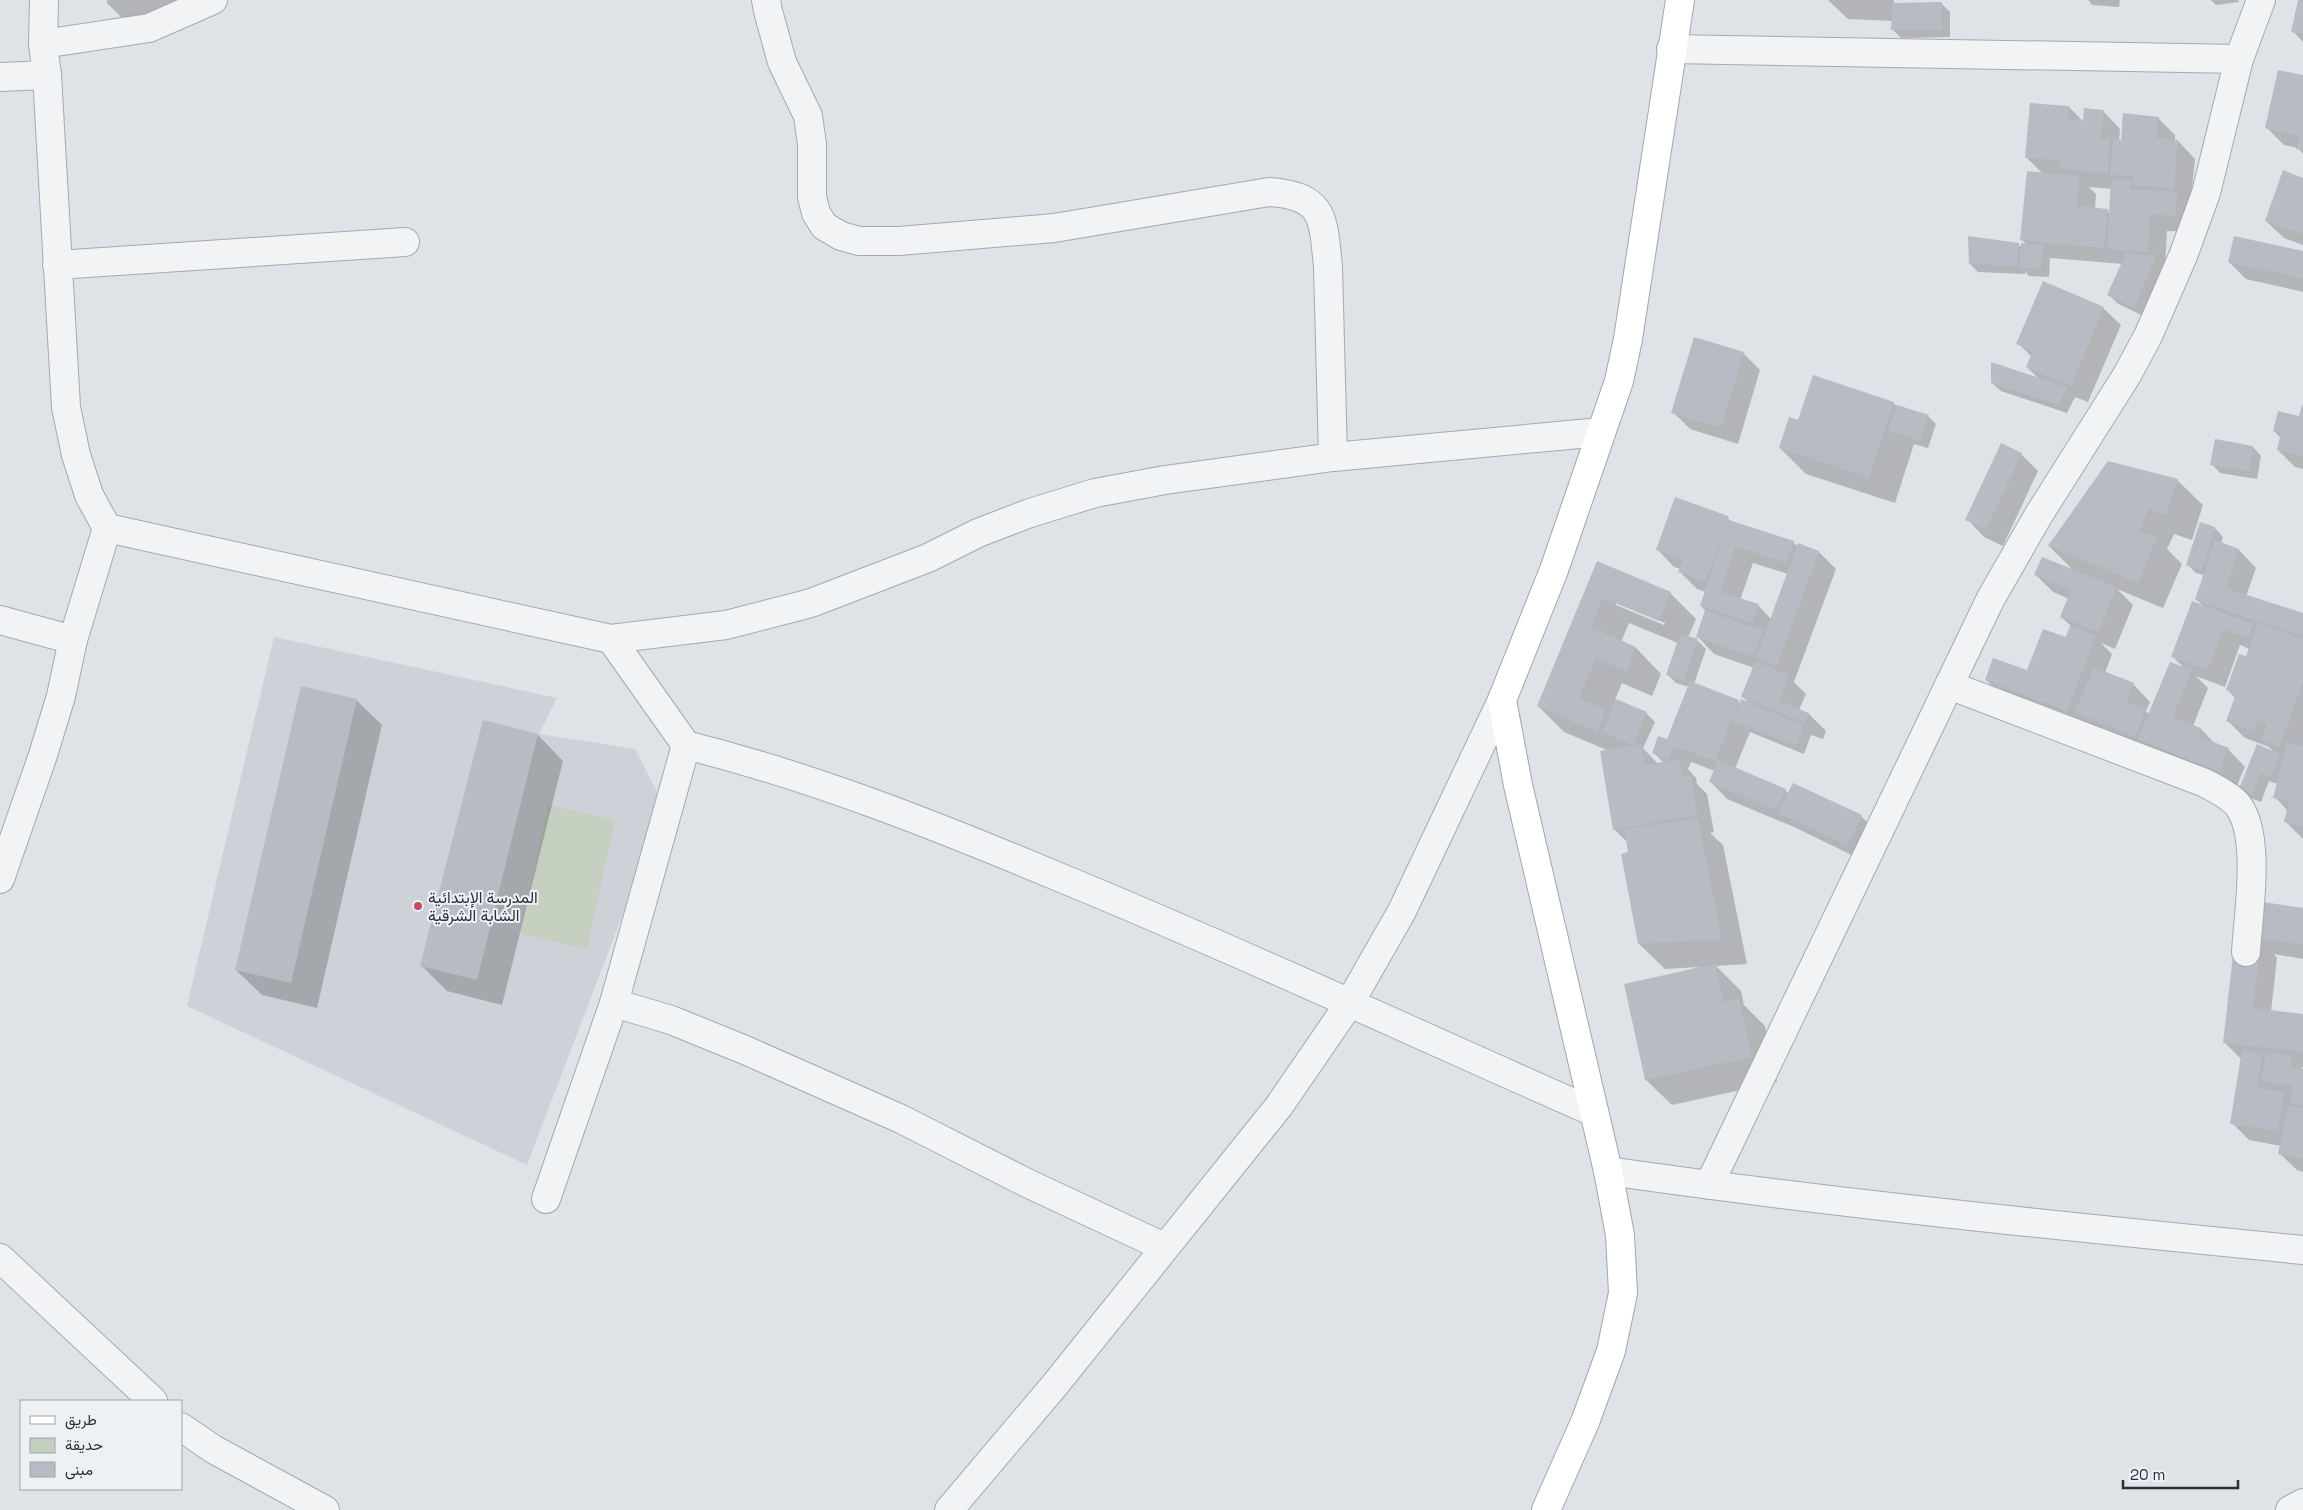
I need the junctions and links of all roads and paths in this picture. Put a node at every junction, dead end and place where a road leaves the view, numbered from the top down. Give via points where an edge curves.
1 (44, 0) edge
2 (213, 0) edge
3 (766, 0) edge
4 (1680, 0) edge
5 (2261, 0) edge
6 (43, 44) junction
7 (1671, 48) junction
8 (2239, 59) junction
9 (47, 75) junction
10 (0, 77) edge
11 (405, 242) dead end
12 (58, 265) junction
13 (1601, 432) junction
14 (1333, 457) junction
15 (107, 528) junction
16 (0, 620) edge
17 (611, 639) junction
18 (73, 640) junction
19 (1949, 685) junction
20 (1502, 700) junction
21 (686, 745) junction
22 (0, 879) edge
23 (2246, 952) dead end
24 (614, 1003) junction
25 (1349, 1004) junction
26 (1594, 1112) junction
27 (1608, 1171) junction
28 (1709, 1185) junction
29 (546, 1199) dead end
30 (1164, 1247) junction
31 (2303, 1250) edge
32 (0, 1258) edge
33 (151, 1400) edge
34 (182, 1428) edge
35 (2303, 1502) edge
36 (325, 1510) edge
37 (949, 1510) edge
38 (1546, 1510) edge
39 (2290, 1510) edge

1 - 6 street
2 - 6 street via 149,28
3 - 14 street via 782,62 808,116 812,144 812,197 816,213 824,226 841,236 859,241 899,241 1054,228 1269,192 1291,194 1309,201 1320,215 1328,267
4 - 7 main road
5 - 8 street
6 - 9 street
7 - 8 street
7 - 13 main road via 1628,339 1619,381
8 - 19 street via 2206,193 2148,336 2013,559
9 - 10 street
9 - 12 street
11 - 12 street
12 - 15 street via 66,407 89,495
13 - 14 street
13 - 20 main road via 1554,570
14 - 17 street via 1095,493 978,533 928,558 811,603 726,625
15 - 17 street
15 - 18 street
16 - 18 street
17 - 21 street
18 - 22 street via 61,696 43,755
19 - 23 street via 2205,783 2237,805 2248,825 2252,852
19 - 28 street
20 - 25 street via 1406,903
20 - 26 main road via 1518,785
21 - 24 street
21 - 25 street via 829,787 980,844 1191,932
24 - 29 street
24 - 30 street via 671,1020 901,1119 1027,1184
25 - 26 street
25 - 30 street via 1278,1106
26 - 27 main road
27 - 28 street
27 - 38 main road via 1620,1235 1623,1293 1611,1350 1585,1422
28 - 31 street via 2050,1225
30 - 37 street
32 - 33 street
34 - 36 street via 213,1450
35 - 39 street

